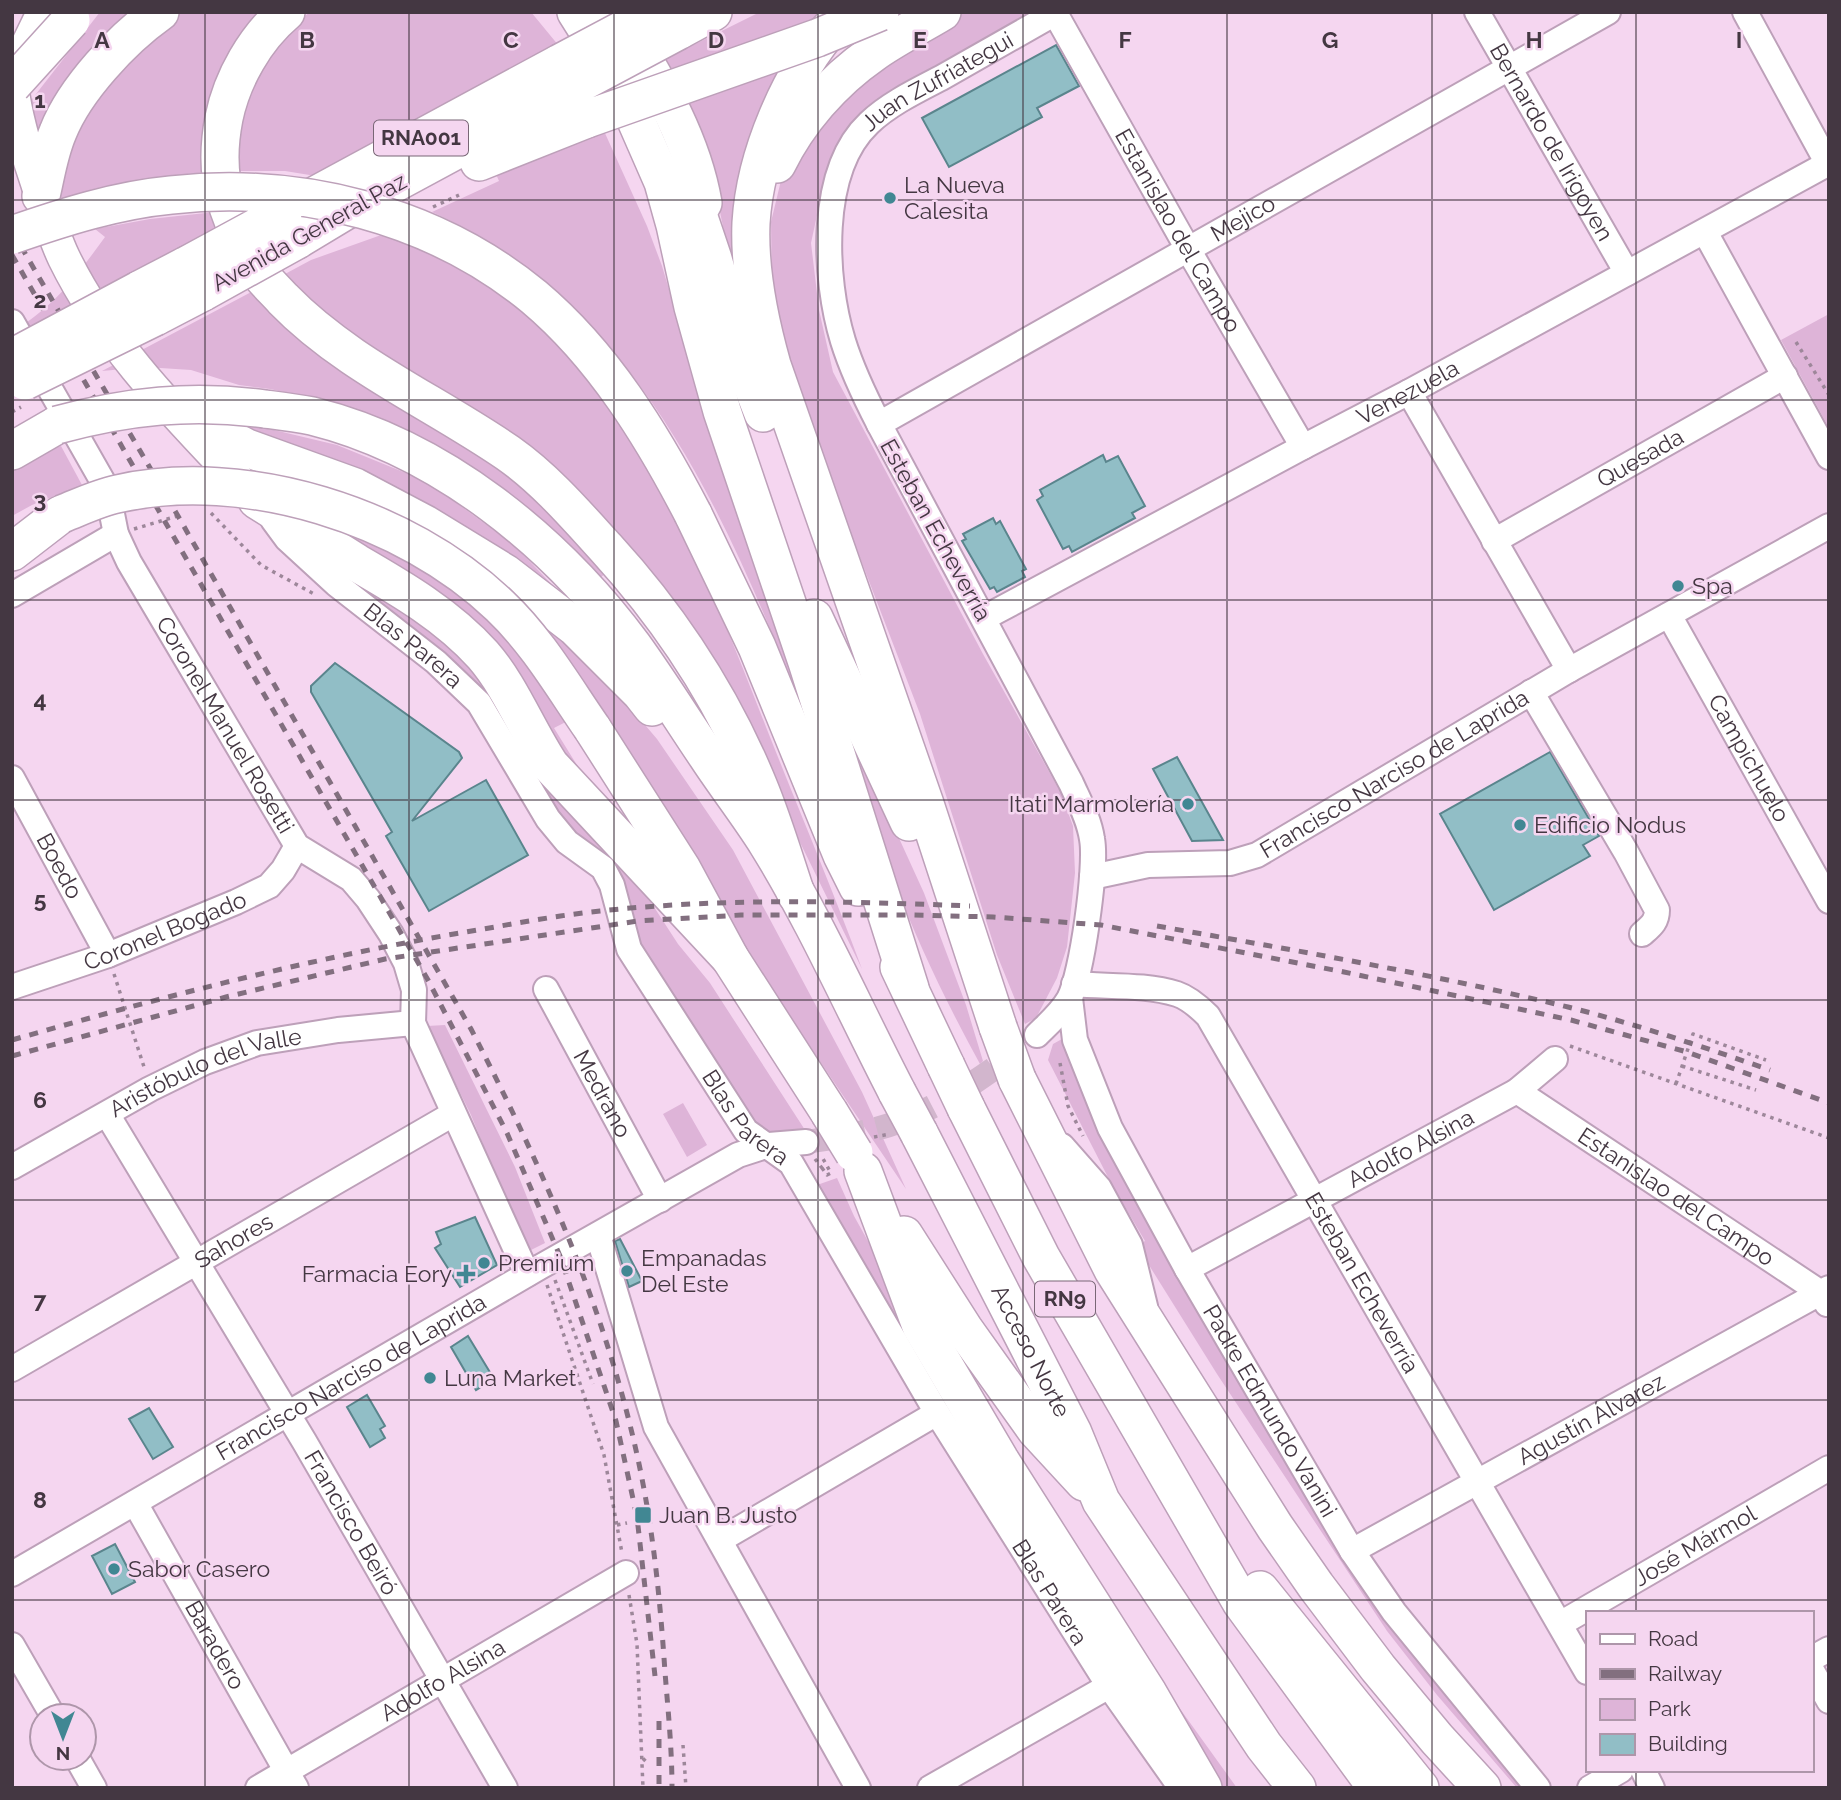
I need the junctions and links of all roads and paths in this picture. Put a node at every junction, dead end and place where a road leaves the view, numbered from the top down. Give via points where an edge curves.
1 (160, 12) edge
2 (286, 12) edge
3 (550, 12) edge
4 (576, 12) edge
5 (596, 12) edge
6 (616, 12) edge
7 (713, 12) edge
8 (846, 12) edge
9 (880, 12) edge
10 (942, 12) edge
11 (1477, 12) edge
12 (1608, 12) edge
13 (1745, 12) edge
14 (1056, 13) edge
15 (64, 15) edge
16 (667, 22) edge
17 (1510, 68) junction
18 (573, 90) junction
19 (13, 92) edge
20 (1828, 164) edge
21 (839, 170) joint
22 (41, 196) junction
23 (751, 222) junction
24 (293, 231) junction
25 (1705, 232) junction
26 (12, 235) edge
27 (1189, 251) junction
28 (713, 259) junction
29 (1627, 273) junction
30 (692, 307) junction
31 (1796, 342) dead end
32 (18, 357) edge
33 (1785, 376) junction
34 (1409, 392) junction
35 (1829, 395) edge
36 (169, 406) junction
37 (879, 424) junction
38 (14, 442) edge
39 (1303, 447) junction
40 (1829, 457) edge
41 (750, 492) junction
42 (257, 500) junction
43 (207, 510) dead end
44 (61, 514) junction
45 (188, 514) dead end
46 (1829, 526) edge
47 (12, 532) edge
48 (117, 534) junction
49 (1494, 541) junction
50 (12, 552) edge
51 (12, 595) edge
52 (319, 597) dead end
53 (1669, 615) junction
54 (984, 618) junction
55 (860, 624) junction
56 (1569, 670) junction
57 (1531, 692) junction
58 (12, 778) edge
59 (766, 842) junction
60 (297, 846) junction
61 (1092, 877) junction
62 (796, 894) junction
63 (1829, 901) edge
64 (957, 908) junction
65 (1642, 934) dead end
66 (108, 955) junction
67 (730, 958) junction
68 (12, 987) edge
69 (910, 988) junction
70 (546, 989) dead end
71 (1072, 991) junction
72 (413, 1023) junction
73 (1037, 1035) tunnel mouth
74 (1555, 1059) joint
75 (1766, 1060) dead end
76 (1682, 1066) junction
77 (1676, 1084) junction
78 (150, 1088) junction
79 (1756, 1090) dead end
80 (1517, 1091) junction
81 (107, 1114) junction
82 (453, 1114) junction
83 (1829, 1138) edge
84 (769, 1145) junction
85 (834, 1158) junction
86 (12, 1167) edge
87 (660, 1200) junction
88 (1315, 1201) junction
89 (598, 1235) junction
90 (197, 1261) junction
91 (539, 1268) junction
92 (1187, 1269) junction
93 (1826, 1296) edge
94 (12, 1369) edge
95 (593, 1384) dead end
96 (287, 1413) junction
97 (937, 1413) junction
98 (1829, 1468) edge
99 (1478, 1482) junction
100 (1173, 1484) junction
101 (1101, 1501) junction
102 (135, 1503) junction
103 (627, 1523) dead end
104 (617, 1525) junction
105 (720, 1540) junction
106 (1352, 1551) junction
107 (626, 1573) junction
108 (12, 1574) edge
109 (1560, 1624) junction
110 (12, 1645) edge
111 (1829, 1649) edge
112 (1813, 1658) edge
113 (1586, 1670) edge
114 (1813, 1673) edge
115 (443, 1679) junction
116 (1109, 1686) junction
117 (1829, 1700) edge
118 (45, 1702) edge
119 (683, 1745) dead end
120 (649, 1755) dead end
121 (643, 1761) junction
122 (85, 1772) edge
123 (1618, 1772) edge
124 (1644, 1772) edge
125 (291, 1780) edge
126 (94, 1788) edge
127 (258, 1788) edge
128 (505, 1788) edge
129 (643, 1788) edge
130 (686, 1788) edge
131 (858, 1788) edge
132 (930, 1788) edge
133 (1181, 1788) edge
134 (1203, 1788) edge
135 (1297, 1788) edge
136 (1377, 1788) edge
137 (1420, 1788) edge
138 (1482, 1788) edge
139 (1538, 1788) edge
140 (1590, 1788) edge
141 (1652, 1788) edge

1 - 22 highway via 102,67 74,102 54,143
2 - 62 highway via 240,71 221,133 219,172 229,215 252,264 297,313 339,346 510,454 555,493 608,550 680,640 727,719 759,787
3 - 30 highway via 614,125
4 - 30 highway via 617,77 663,182
5 - 28 highway via 664,126
6 - 28 highway via 682,133 702,198
7 - 16 highway, Avenida General Paz / RNA001
8 - 23 highway via 804,64 780,111
9 - 18 highway, bridge via 817,38
10 - 23 highway via 871,54 834,86 783,152
11 - 17 street, Bernardo de Irigoyen
12 - 17 street, Mejico
13 - 20 street
14 - 21 street, Juan Zufriategui via 871,121
14 - 27 street, Estanislao del Campo
15 - 19 highway, bridge
16 - 18 highway, Avenida General Paz / RNA001, bridge
17 - 27 street, Mejico
17 - 29 street, Bernardo de Irigoyen
18 - 24 highway, Avenida General Paz / RNA001
18 - 24 highway via 505,150 369,216
19 - 22 main road
20 - 25 street, Venezuela
21 - 37 street, Esteban Echeverría via 831,209 832,285 852,368
22 - 36 main road via 64,258 100,319 132,365
23 - 55 highway via 764,337
24 - 32 highway, Avenida General Paz / RNA001, bridge via 147,304
25 - 29 street, Venezuela
25 - 33 street
26 - 69 highway, bridge via 121,203 171,195 304,196 394,218 442,239 533,297 603,370 672,472 757,647 842,855
27 - 37 street, Mejico
27 - 39 street, Estanislao del Campo
28 - 55 highway via 753,387 809,522
29 - 34 street, Venezuela
30 - 41 highway
31 - 35 path
32 - 48 street, Coronel Manuel Rosetti via 107,489
33 - 40 street
33 - 49 street, Quesada
34 - 39 street, Venezuela
34 - 49 street
36 - 42 main road
36 - 59 highway via 247,448 355,487 505,573 575,627 641,692
37 - 54 street, Esteban Echeverría
38 - 59 highway, bridge via 57,425 133,407 178,404 265,408 312,416 413,455 505,514 591,594 632,644
39 - 54 street, Venezuela
41 - 64 highway via 908,821
41 - 69 highway
42 - 67 highway via 454,626 484,656 550,765
42 - 84 street, Blas Parera via 287,539 336,584 436,662 479,704 548,818 567,842 603,869 612,885 629,949 746,1131
43 - 52 path via 261,565
44 - 47 highway
44 - 50 highway
44 - 67 highway, bridge via 117,494 179,486 253,490 348,514 391,532 464,576 499,605 544,657 682,869
45 - 48 path
46 - 53 street, Francisco Narciso de Laprida
48 - 51 street
48 - 60 street, Coronel Manuel Rosetti via 129,562
49 - 56 street
53 - 56 street, Francisco Narciso de Laprida
53 - 63 street, Campichuelo
54 - 61 street, Esteban Echeverría via 1089,824 1094,848
55 - 64 highway
56 - 57 street, Francisco Narciso de Laprida
57 - 61 street, Francisco Narciso de Laprida via 1257,855 1230,863 1148,865
57 - 65 street via 1657,910 1654,924
58 - 66 street, Boedo
59 - 62 highway
60 - 66 street, Coronel Bogado via 269,886
60 - 72 street, Coronel Manuel Rosetti via 351,878 391,934 414,990
61 - 71 street
62 - 101 highway, Acceso Norte / RN9, bridge via 1073,1433
64 - 138 highway, bridge via 1017,1079 1113,1270 1316,1586 1378,1668
66 - 68 street, Coronel Bogado
66 - 78 path
67 - 85 highway, bridge via 828,1112
69 - 100 highway, RN9, bridge via 1041,1258
70 - 87 street, Medrano
71 - 73 street via 1057,1016
71 - 88 street, Esteban Echeverría via 1155,990 1195,1004 1218,1032
71 - 92 street, Padre Edmundo Vanini via 1075,1040 1110,1128
72 - 78 street, Aristóbulo del Valle via 257,1043
72 - 82 street, Coronel Manuel Rosetti
74 - 77 path via 1570,1046
74 - 80 street, Adolfo Alsina
75 - 76 path via 1693,1034
76 - 77 path
76 - 79 path
77 - 83 path
78 - 81 street, Aristóbulo del Valle
80 - 88 street, Adolfo Alsina
80 - 93 street, Estanislao del Campo
81 - 86 street, Aristóbulo del Valle
81 - 90 street, Francisco Beiró
82 - 90 street, Sahores
82 - 91 street, Coronel Manuel Rosetti
84 - 85 street, Francisco Narciso de Laprida
84 - 87 street, Francisco Narciso de Laprida via 738,1155
84 - 97 street, Blas Parera via 791,1163
85 - 101 highway via 1036,1430
85 - 134 highway via 921,1326
87 - 89 street, Francisco Narciso de Laprida
88 - 92 street, Adolfo Alsina
88 - 99 street, Esteban Echeverría
89 - 91 street, Francisco Narciso de Laprida
89 - 105 street via 656,1427
90 - 94 street, Sahores
90 - 96 street, Francisco Beiró
91 - 95 path
91 - 96 street, Francisco Narciso de Laprida
91 - 104 path via 604,1455
92 - 106 street, Padre Edmundo Vanini
93 - 99 street, Agustín Álvarez
96 - 102 street, Francisco Narciso de Laprida
96 - 115 street, Francisco Beiró
97 - 105 street
97 - 116 street, Blas Parera
98 - 109 street, José Mármol
99 - 106 street, Agustín Álvarez
99 - 109 street, Esteban Echeverría
100 - 136 highway, RN9 via 1241,1602
100 - 137 highway
101 - 135 highway, Acceso Norte / RN9 via 1264,1746
102 - 108 street, Francisco Narciso de Laprida
102 - 125 street, Baradero
103 - 104 path
104 - 107 path
105 - 131 street
106 - 139 street, Padre Edmundo Vanini via 1394,1612
107 - 115 street, Adolfo Alsina
107 - 121 path via 637,1644
109 - 113 street, Esteban Echeverría
110 - 118 street
111 - 112 street
114 - 117 street
115 - 125 street, Adolfo Alsina
115 - 128 street, Francisco Beiró
116 - 132 street
116 - 133 street, Blas Parera
119 - 130 path
120 - 121 path
121 - 129 path
122 - 126 street
123 - 140 street
124 - 141 street
125 - 127 street, Adolfo Alsina

